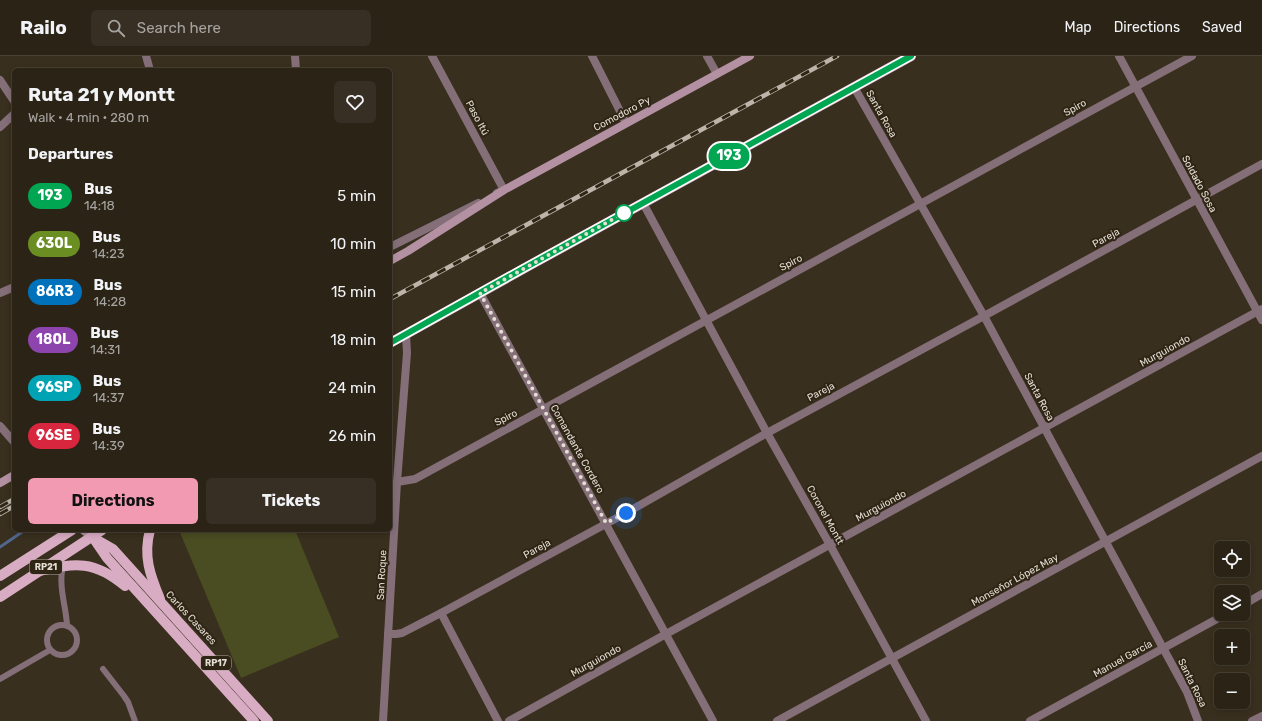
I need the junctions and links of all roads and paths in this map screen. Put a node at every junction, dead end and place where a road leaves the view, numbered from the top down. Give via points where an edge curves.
1 (146, 56) edge
2 (295, 56) edge
3 (432, 56) edge
4 (592, 56) edge
5 (707, 56) edge
6 (750, 56) edge
7 (911, 56) edge
8 (1120, 56) edge
9 (1192, 56) edge
10 (149, 68) edge
11 (296, 68) edge
12 (717, 74) junction
13 (0, 80) edge
14 (854, 87) junction
15 (1136, 87) junction
16 (12, 98) edge
17 (12, 116) edge
18 (626, 123) junction
19 (0, 127) edge
20 (1262, 164) edge
21 (504, 190) junction
22 (1197, 200) junction
23 (643, 203) junction
24 (920, 204) junction
25 (392, 246) edge
26 (392, 260) edge
27 (12, 288) edge
28 (0, 293) edge
29 (480, 293) junction
30 (1260, 311) edge
31 (984, 316) junction
32 (706, 320) junction
33 (1262, 320) edge
34 (406, 334) junction
35 (392, 342) edge
36 (544, 409) junction
37 (0, 426) edge
38 (1044, 429) junction
39 (767, 433) junction
40 (12, 440) edge
41 (1262, 456) edge
42 (12, 476) edge
43 (397, 482) junction
44 (0, 483) edge
45 (606, 523) junction
46 (69, 532) edge
47 (86, 532) edge
48 (99, 532) edge
49 (150, 532) edge
50 (92, 537) junction
51 (1106, 541) junction
52 (830, 545) junction
53 (63, 566) junction
54 (39, 571) junction
55 (0, 576) edge
56 (1262, 594) edge
57 (0, 597) edge
58 (1250, 601) edge
59 (164, 606) junction
60 (153, 609) junction
61 (441, 613) junction
62 (1214, 620) edge
63 (67, 625) junction
64 (388, 634) junction
65 (666, 634) junction
66 (1163, 648) junction
67 (50, 650) junction
68 (892, 658) junction
69 (103, 670) dead end
70 (0, 679) edge
71 (1262, 716) edge
72 (135, 721) edge
73 (254, 721) edge
74 (268, 721) edge
75 (383, 721) edge
76 (498, 721) edge
77 (509, 721) edge
78 (713, 721) edge
79 (777, 721) edge
80 (926, 721) edge
81 (1030, 721) edge
82 (1198, 721) edge
83 (1252, 721) edge

1 - 10 street
2 - 11 street
3 - 21 street, Paso Itú
4 - 18 street
5 - 12 street
6 - 12 main road, Comodoro Py
7 - 14 main road
8 - 15 street, Soldado Sosa
9 - 15 street, Spiro
12 - 18 main road, Comodoro Py
13 - 16 street
14 - 23 main road
14 - 24 street, Santa Rosa
15 - 22 street, Soldado Sosa
15 - 24 street, Spiro
17 - 19 street
18 - 21 main road, Comodoro Py
20 - 22 street, Pareja
21 - 25 street, Comodoro Py
21 - 26 main road, Comodoro Py
22 - 30 street, Soldado Sosa
22 - 31 street, Pareja
23 - 29 main road
23 - 32 street, Coronel Montt
24 - 31 street, Santa Rosa
24 - 32 street, Spiro
27 - 28 street
29 - 34 main road
29 - 36 street, Comandante Cordero
30 - 33 street, Soldado Sosa
30 - 38 street, Murguiondo
31 - 38 street, Santa Rosa
31 - 39 street, Pareja
32 - 36 street, Spiro
32 - 39 street, Coronel Montt
34 - 35 main road
34 - 43 street, San Roque via 407,352
36 - 43 street, Spiro via 415,479
36 - 45 street, Comandante Cordero
37 - 40 street
38 - 51 street, Santa Rosa
38 - 52 street, Murguiondo
39 - 45 street, Pareja
39 - 52 street, Coronel Montt
41 - 51 street, Monseñor López May
42 - 44 main road
43 - 64 street, San Roque
45 - 61 street, Pareja
45 - 65 street, Comandante Cordero
46 - 55 main road, RP21
47 - 50 main road, Carlos Casares / RP17
48 - 50 main road, RP21
49 - 59 main road, RP17 via 147,555 150,574
50 - 54 main road, RP21
50 - 59 main road, Carlos Casares / RP17 via 113,549
50 - 60 main road, Carlos Casares / RP17 via 107,558
51 - 66 street, Santa Rosa
51 - 68 street, Monseñor López May
52 - 65 street, Murguiondo
52 - 68 street, Coronel Montt
53 - 54 main road, RP17
53 - 60 main road, RP17 via 80,565 103,571
53 - 63 lane via 60,581
54 - 57 main road, RP21
56 - 58 street
59 - 74 main road, Carlos Casares / RP17
60 - 73 main road, Carlos Casares / RP17
61 - 64 street, Pareja via 402,633
61 - 76 street
62 - 66 street, Manuel García
63 - 67 lane via 57,625 49,631 46,641
63 - 67 lane via 74,631 77,640 74,649 67,654 58,655
64 - 75 street, San Roque
65 - 77 street, Murguiondo
65 - 78 street, Comandante Cordero
66 - 81 street, Manuel García
66 - 82 street, Santa Rosa via 1187,692
67 - 70 lane
68 - 79 street, Monseñor López May
68 - 80 street, Coronel Montt
69 - 72 lane via 128,702
71 - 83 street

